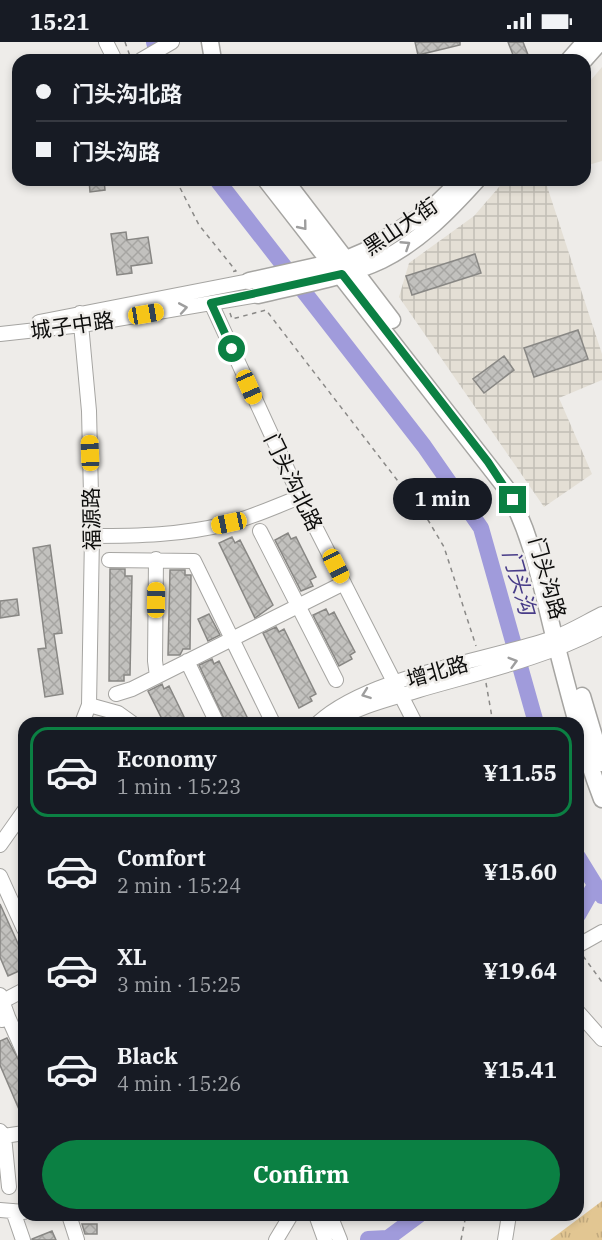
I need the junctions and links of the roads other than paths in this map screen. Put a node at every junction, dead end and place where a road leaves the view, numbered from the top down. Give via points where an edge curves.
1 (585, 42) edge
2 (600, 42) edge
3 (172, 43) edge
4 (152, 54) edge
5 (574, 54) edge
6 (589, 54) edge
7 (271, 186) edge
8 (289, 186) edge
9 (455, 186) edge
10 (471, 186) edge
11 (343, 267) junction
12 (254, 288) junction
13 (211, 303) junction
14 (81, 319) junction
15 (0, 326) edge
16 (0, 334) edge
17 (300, 496) junction
18 (260, 531) dead end
19 (92, 536) junction
20 (156, 559) junction
21 (109, 560) dead end
22 (344, 583) junction
23 (298, 605) junction
24 (602, 614) edge
25 (602, 628) edge
26 (232, 638) junction
27 (561, 642) junction
28 (187, 661) junction
29 (157, 676) junction
30 (336, 680) dead end
31 (398, 689) junction
32 (116, 694) dead end
33 (89, 705) junction
34 (84, 717) edge
35 (124, 717) edge
36 (214, 717) edge
37 (270, 717) edge
38 (326, 717) edge
39 (343, 717) edge
40 (412, 717) edge
41 (579, 717) edge
42 (584, 739) edge
43 (602, 763) edge
44 (602, 799) edge
45 (18, 820) edge
46 (0, 845) edge
47 (0, 876) edge
48 (18, 916) edge
49 (602, 932) edge
50 (584, 943) road end
51 (18, 992) edge
52 (1, 998) edge
53 (4, 1019) edge
54 (584, 1028) edge
55 (602, 1039) edge
56 (18, 1043) edge
57 (2, 1133) edge
58 (18, 1133) edge
59 (9, 1187) dead end
60 (12, 1211) edge
61 (71, 1221) edge
62 (287, 1221) edge
63 (318, 1221) edge
64 (332, 1221) edge
65 (508, 1221) edge
66 (23, 1240) edge
67 (77, 1240) edge
68 (276, 1240) edge
69 (325, 1240) edge
70 (340, 1240) edge
71 (506, 1240) edge

1 - 5 main road
2 - 6 main road
3 - 4 street
7 -> 11 main road, 门头沟路
8 - 11 main road, 门头沟路
9 - 11 main road, 黑山大街 via 429,211
11 -> 10 main road, 黑山大街 via 383,260 435,225
11 - 12 main road
11 - 27 main road, 门头沟路 via 514,485 543,553
12 - 13 street, 城子中路
12 - 14 street, 城子中路
14 -> 13 street, 城子中路
13 - 17 street, 门头沟北路
14 - 15 street, 城子中路
14 - 16 street, 城子中路
14 - 19 street, 福源路 via 89,411
17 - 19 street via 229,523 187,532
17 - 22 street, 门头沟北路
18 - 23 street
19 - 33 street, 福源路
20 - 21 street
20 - 26 street via 194,561
20 - 29 street
22 - 23 street
22 - 31 street, 门头沟北路
23 - 26 street
23 - 30 street
24 - 27 street
25 - 27 street
26 - 28 street
26 - 37 street
27 - 31 street, 增北路
27 - 41 main road, 门头沟路
27 - 43 main road, 门头沟路
28 - 29 street
28 - 36 street
29 - 32 street
31 -> 38 street, 增北路 via 349,701
31 - 39 street, 增北路
31 - 40 street, 门头沟北路
33 - 34 street, 福源路
33 - 35 street
42 - 44 main road, 门头沟路
45 - 46 street
47 - 48 street
49 - 50 street
51 - 52 street
52 - 53 street
53 - 56 street
54 - 55 street
57 - 58 street
57 - 59 street
60 - 66 street
61 - 67 street
62 - 68 street
63 - 69 street
64 - 70 street
65 - 71 street

